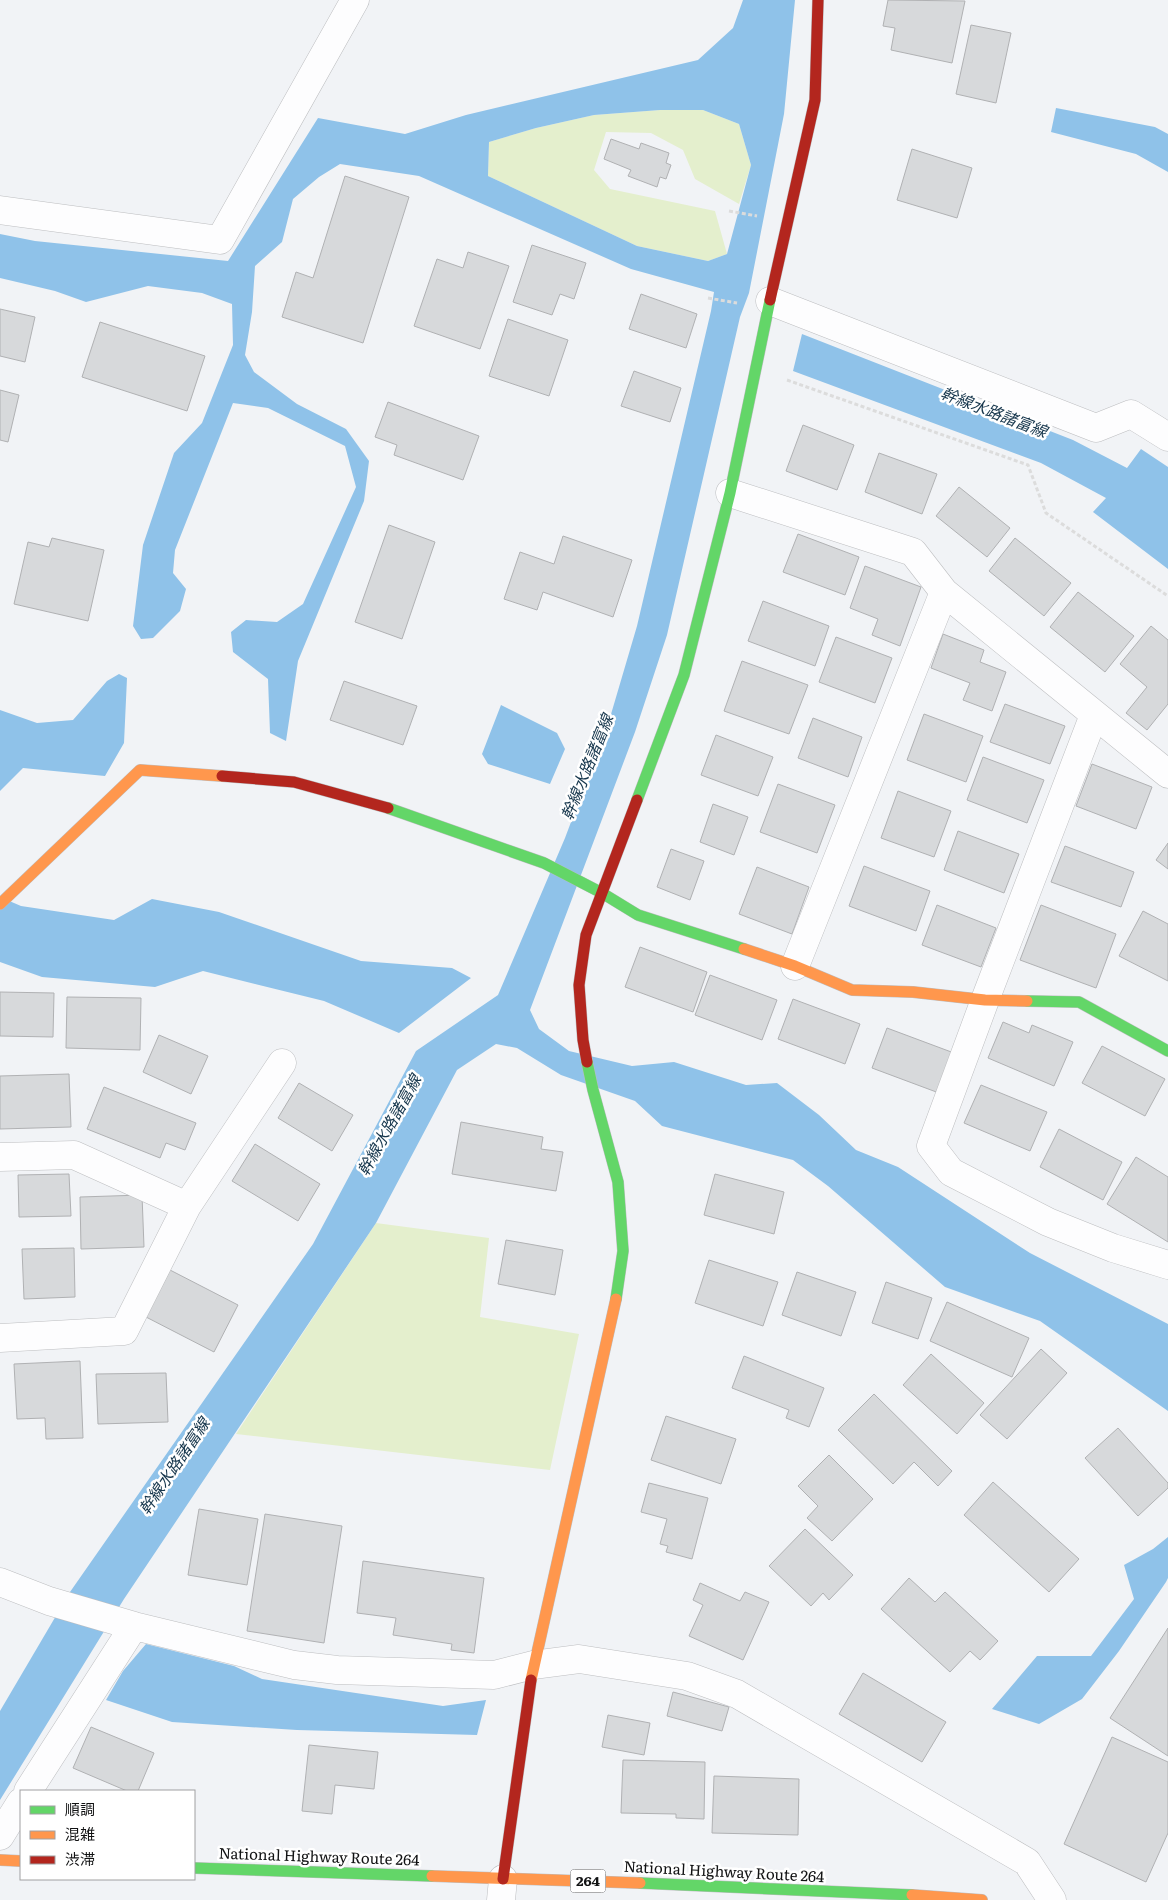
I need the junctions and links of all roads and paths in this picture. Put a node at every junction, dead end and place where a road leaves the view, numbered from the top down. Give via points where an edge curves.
1 (355, 0) edge
2 (818, 0) edge
3 (0, 210) edge
4 (729, 212) dead end
5 (764, 217) dead end
6 (708, 298) dead end
7 (770, 301) junction
8 (744, 304) dead end
9 (756, 369) junction
10 (1168, 437) edge
11 (730, 492) junction
12 (944, 592) junction
13 (1168, 596) edge
14 (1094, 715) junction
15 (1168, 774) edge
16 (602, 892) junction
17 (5, 901) edge
18 (795, 966) junction
19 (985, 1000) junction
20 (1168, 1051) edge
21 (282, 1063) dead end
22 (0, 1157) edge
23 (187, 1206) junction
24 (1168, 1265) edge
25 (0, 1338) edge
26 (0, 1582) edge
27 (134, 1626) junction
28 (533, 1665) junction
29 (29, 1790) edge
30 (20, 1804) edge
31 (0, 1836) edge
32 (0, 1860) edge
33 (20, 1861) edge
34 (195, 1868) edge
35 (502, 1889) edge
36 (982, 1900) edge
37 (1052, 1900) edge

1 - 3 street via 220,240
2 - 7 main road via 815,100
4 - 5 path
6 - 8 path
7 - 9 main road
7 - 10 street via 1096,428 1131,414
9 - 11 main road
9 - 13 path via 1028,465 1046,513
11 - 12 street via 913,552
11 - 16 main road via 684,675
12 - 14 street
12 - 18 street
14 - 15 street
14 - 19 street
16 - 17 main road via 544,863 403,812 294,782 140,770
16 - 18 main road via 638,915
16 - 28 main road via 586,935 579,985 583,1040 592,1090 618,1182 623,1251 615,1307
18 - 19 main road via 852,990 913,992
19 - 20 main road via 1079,1002
19 - 24 street via 932,1146 951,1172 1048,1222 1113,1248
21 - 23 street
22 - 23 street via 74,1155
23 - 25 street via 124,1331
26 - 27 street via 49,1601
27 - 28 street via 294,1665 337,1670 494,1675
27 - 29 street
28 - 35 main road
28 - 37 street via 579,1659 687,1676 737,1694 1028,1862
30 - 31 street
32 - 33 main road
34 - 35 main road, National Highway Route 264 / 264
35 - 36 main road, National Highway Route 264 / 264 via 935,1896

